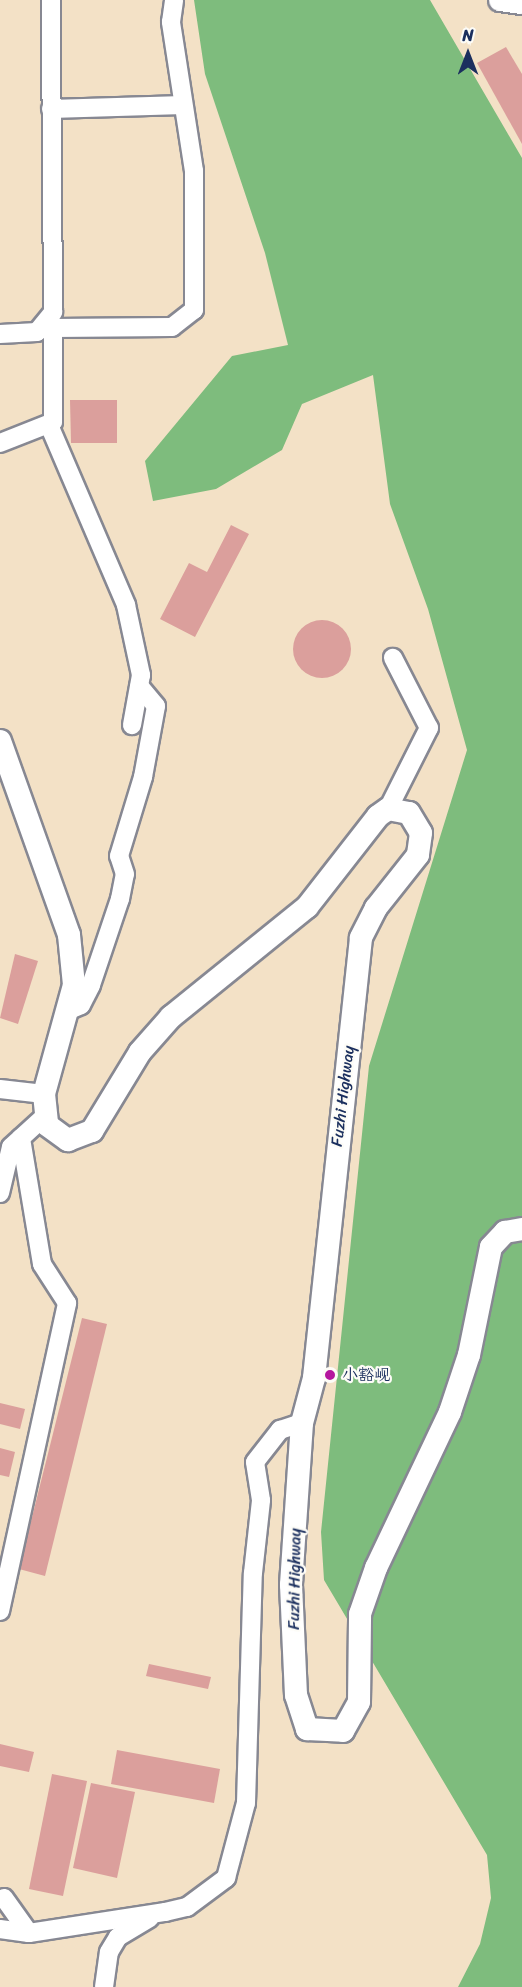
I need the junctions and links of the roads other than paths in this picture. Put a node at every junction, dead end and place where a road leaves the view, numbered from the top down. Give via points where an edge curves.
1 (51, 0) edge
2 (174, 0) edge
3 (500, 0) edge
4 (522, 3) edge
5 (183, 105) junction
6 (51, 109) junction
7 (50, 326) junction
8 (0, 334) edge
9 (49, 425) junction
10 (0, 443) edge
11 (393, 658) dead end
12 (139, 686) junction
13 (132, 725) dead end
14 (0, 741) edge
15 (388, 809) junction
16 (67, 1011) junction
17 (0, 1089) edge
18 (44, 1094) junction
19 (44, 1117) junction
20 (21, 1138) junction
21 (0, 1193) edge
22 (522, 1228) edge
23 (302, 1424) junction
24 (0, 1611) edge
25 (4, 1898) dead end
26 (165, 1912) junction
27 (0, 1929) edge
28 (29, 1933) junction
29 (104, 1987) edge

1 - 6 street
2 - 5 street via 171,22
3 - 4 main road
5 - 6 street
5 - 7 street via 194,171 194,310 172,327
6 - 7 street
7 - 8 street via 37,332
7 - 9 street via 55,412
9 - 10 street
9 - 12 street via 126,605
11 - 15 street via 429,728
12 - 13 street
12 - 16 street via 156,706 143,777 119,856 125,874 122,891 91,985 81,1005
14 - 16 main road via 69,935 74,985
15 - 19 main road via 307,907 171,1017 140,1052 92,1131 77,1140 59,1138
15 - 23 main road, Fuzhi Highway via 409,813 421,832 418,855 376,908 362,938 314,1378
16 - 18 main road
17 - 18 street
18 - 19 main road
19 - 20 street
20 - 21 street via 11,1147
20 - 24 street via 42,1264 67,1303
22 - 23 main road, Fuzhi Highway via 505,1232 491,1247 469,1355 450,1412 376,1568 360,1614 359,1702 343,1731 327,1733 307,1729 296,1695 291,1585
23 - 26 street via 280,1430 255,1462 261,1500 251,1620 246,1803 238,1841 226,1878 187,1907
25 - 28 street
26 - 28 street
26 - 29 street via 132,1925 118,1937 109,1952
27 - 28 street

